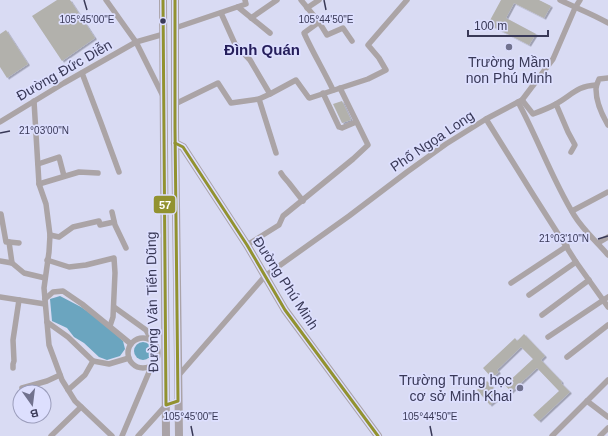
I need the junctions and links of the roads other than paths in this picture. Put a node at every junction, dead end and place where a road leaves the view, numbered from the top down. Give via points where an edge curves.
1 (106, 0) edge
2 (163, 0) edge
3 (175, 0) edge
4 (245, 0) edge
5 (277, 0) edge
6 (301, 0) edge
7 (319, 0) edge
8 (407, 0) edge
9 (560, 0) edge
10 (580, 0) edge
11 (238, 7) junction
12 (307, 8) junction
13 (575, 8) junction
14 (221, 13) junction
15 (252, 18) junction
16 (320, 22) junction
17 (608, 23) edge
18 (175, 28) junction
19 (270, 33) dead end
20 (164, 34) junction
21 (352, 41) dead end
22 (136, 42) junction
23 (82, 73) junction
24 (608, 78) edge
25 (596, 86) junction
26 (340, 88) junction
27 (333, 90) junction
28 (270, 94) junction
29 (323, 94) junction
30 (164, 98) junction
31 (259, 99) junction
32 (34, 100) junction
33 (520, 101) junction
34 (175, 104) junction
35 (556, 104) junction
36 (486, 119) junction
37 (0, 122) edge
38 (356, 122) junction
39 (608, 125) edge
40 (175, 143) junction
41 (571, 152) dead end
42 (276, 153) dead end
43 (38, 164) junction
44 (119, 172) dead end
45 (98, 173) dead end
46 (282, 173) dead end
47 (64, 176) junction
48 (39, 184) junction
49 (608, 192) edge
50 (303, 201) junction
51 (572, 211) junction
52 (112, 212) dead end
53 (0, 214) edge
54 (114, 222) junction
55 (50, 235) junction
56 (608, 236) edge
57 (9, 242) junction
58 (19, 243) dead end
59 (598, 243) junction
60 (247, 245) junction
61 (567, 246) junction
62 (126, 248) dead end
63 (608, 255) edge
64 (47, 260) junction
65 (0, 261) edge
66 (576, 262) junction
67 (12, 263) junction
68 (265, 276) junction
69 (45, 278) junction
70 (589, 280) junction
71 (510, 283) dead end
72 (529, 295) dead end
73 (0, 297) edge
74 (606, 299) edge
75 (19, 300) junction
76 (45, 302) junction
77 (114, 307) junction
78 (608, 307) edge
79 (542, 315) dead end
80 (47, 322) junction
81 (608, 325) edge
82 (110, 326) junction
83 (548, 337) dead end
84 (152, 341) junction
85 (131, 344) junction
86 (158, 356) junction
87 (567, 357) dead end
88 (129, 358) junction
89 (93, 361) junction
90 (166, 362) junction
91 (152, 365) junction
92 (13, 368) dead end
93 (60, 375) junction
94 (178, 376) junction
95 (608, 380) edge
96 (36, 384) edge
97 (68, 390) junction
98 (178, 401) junction
99 (587, 401) junction
100 (166, 405) junction
101 (81, 407) junction
102 (608, 417) edge
103 (608, 428) edge
104 (50, 436) edge
105 (112, 436) edge
106 (122, 436) edge
107 (138, 436) edge
108 (166, 436) edge
109 (179, 436) edge
110 (378, 436) edge
111 (552, 436) edge
112 (600, 436) edge

1 - 22 street
2 - 20 main road, Đường Văn Tiến Dũng
3 - 18 main road, Đường Văn Tiến Dũng
4 - 11 street via 246,4
5 - 15 street
6 - 12 street
7 - 12 street
8 - 26 street via 368,45 386,70
9 - 13 street
10 - 13 street, Phố Ngọa Long
11 - 14 street
11 - 15 street
12 - 16 street
13 - 17 street
13 - 33 street, Phố Ngọa Long via 553,59
14 - 18 street
14 - 28 street via 235,44 250,60
15 - 19 street
16 - 21 street via 327,35 343,28
16 - 27 street via 304,33
18 - 34 main road, Đường Văn Tiến Dũng
20 - 22 street, Đường Đức Diễn
20 - 30 main road, Đường Văn Tiến Dũng
22 - 23 street, Đường Đức Diễn
22 - 30 street
23 - 32 street, Đường Đức Diễn
23 - 44 street
24 - 25 street via 599,79
25 - 35 street via 575,90
25 - 39 street via 598,103
26 - 27 street
26 - 38 street
27 - 29 street
28 - 29 street via 296,80 309,98
28 - 31 street
29 - 38 street via 339,128
30 - 90 main road, Đường Văn Tiến Dũng
31 - 34 street via 231,102 218,83
31 - 42 street
32 - 37 street, Đường Đức Diễn
32 - 43 street
33 - 35 street via 533,114
33 - 36 street, Phố Ngọa Long
33 - 51 street
34 - 40 main road, Đường Văn Tiến Dũng
35 - 41 street via 575,145
36 - 61 street
36 - 68 street, Phố Ngọa Long via 446,144
38 - 50 street via 368,145
40 - 60 main road, Đường Phú Minh via 182,147
40 - 94 main road, Đường Văn Tiến Dũng
43 - 47 street via 59,157
43 - 48 street
45 - 47 street via 79,172
46 - 50 street
47 - 48 street
48 - 55 street via 46,204
49 - 51 street
50 - 60 street via 283,216 279,225
51 - 59 street
52 - 54 street
53 - 57 street via 6,242
54 - 55 street via 100,225 99,221 73,227 59,237
54 - 62 street
55 - 64 street
56 - 59 street
57 - 58 street
57 - 67 street
59 - 63 street
60 - 68 main road, Đường Phú Minh
61 - 66 street
61 - 71 street
64 - 69 street
64 - 77 street via 69,267 114,258
65 - 67 street
66 - 70 street
66 - 72 street
67 - 69 street via 24,273
68 - 94 street, Phố Ngọa Long
68 - 110 main road, Đường Phú Minh via 286,310
69 - 76 street
70 - 74 street
70 - 79 street
73 - 75 street
74 - 78 street
74 - 83 street
75 - 76 street
75 - 92 street
76 - 80 street
76 - 82 street via 53,292 64,291
77 - 82 street
77 - 84 street via 146,330
80 - 89 street via 68,337
80 - 93 street via 49,345
81 - 87 street
82 - 85 street
84 - 85 street via 141,338
84 - 86 street via 158,350
85 - 88 street
86 - 90 street
86 - 91 street
88 - 89 street via 109,364
88 - 91 street via 132,364 139,368
89 - 97 street via 84,375
90 - 100 main road, Đường Văn Tiến Dũng
91 - 106 street
93 - 96 street
93 - 97 street
94 - 98 main road, Đường Văn Tiến Dũng
95 - 99 street
97 - 101 street
98 - 100 street
98 - 109 main road, Đường Văn Tiến Dũng
99 - 102 street
99 - 111 street
100 - 107 street
100 - 108 main road, Đường Văn Tiến Dũng
101 - 104 street
101 - 105 street
103 - 112 street

